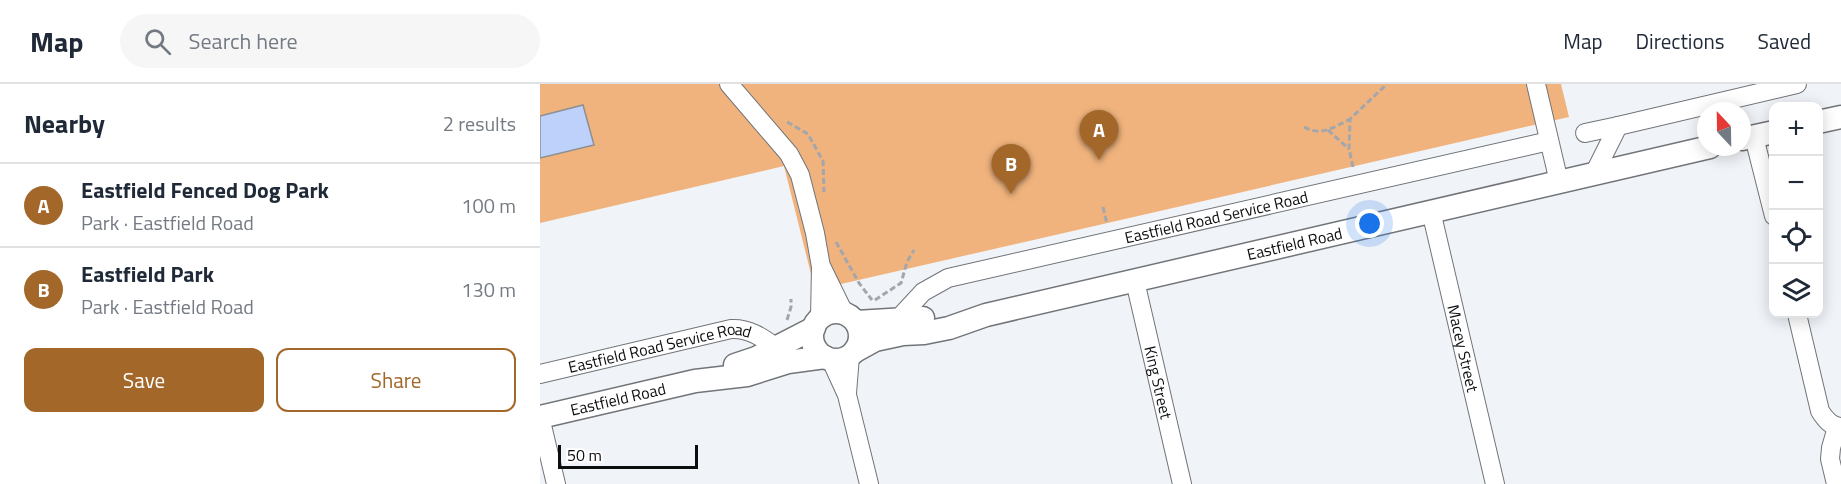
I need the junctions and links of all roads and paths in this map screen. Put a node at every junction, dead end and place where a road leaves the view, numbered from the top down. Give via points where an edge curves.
1 (729, 84) edge
2 (1387, 84) edge
3 (1536, 84) edge
4 (1797, 84) edge
5 (1841, 117) edge
6 (1350, 118) junction
7 (1823, 121) edge
8 (1618, 126) junction
9 (1304, 127) dead end
10 (1328, 130) junction
11 (1585, 133) dead end
12 (1757, 136) edge
13 (1549, 141) junction
14 (1349, 150) junction
15 (1697, 150) edge
16 (1354, 168) dead end
17 (1594, 174) junction
18 (1559, 182) junction
19 (1103, 207) dead end
20 (1772, 210) edge
21 (1431, 211) junction
22 (1108, 225) dead end
23 (914, 250) dead end
24 (821, 267) junction
25 (1135, 280) junction
26 (873, 301) dead end
27 (986, 315) junction
28 (850, 318) junction
29 (1798, 318) edge
30 (897, 320) junction
31 (817, 323) junction
32 (775, 347) junction
33 (840, 356) junction
34 (540, 374) edge
35 (695, 381) junction
36 (540, 417) edge
37 (1839, 427) edge
38 (556, 484) edge
39 (869, 484) edge
40 (1182, 484) edge
41 (1495, 484) edge
42 (1836, 484) edge

1 - 24 street via 795,164
2 - 6 path
3 - 13 street
4 - 8 street
5 - 7 main road
6 - 10 path
6 - 14 path
8 - 11 street
8 - 17 street
9 - 10 path via 1312,132
10 - 14 path
12 - 20 street
13 - 18 street
13 - 30 street, Eastfield Road Service Road via 948,278 922,292
14 - 16 path
15 - 17 main road, Eastfield Road
17 - 18 main road, Eastfield Road
18 - 21 main road, Eastfield Road
19 - 22 path
21 - 25 main road, Eastfield Road
21 - 41 street, Macey Street
23 - 26 path via 901,283
24 - 28 street
24 - 31 street
25 - 27 main road, Eastfield Road
25 - 40 street, King Street
27 - 30 main road, Eastfield Road
27 - 33 main road, Eastfield Road via 941,330 875,340
28 - 30 main road, Eastfield Road
28 - 31 main road via 834,312
28 - 33 main road via 861,338
29 - 37 street via 1820,411 1827,421
31 - 32 main road, Eastfield Road
31 - 33 main road via 812,341 815,349
32 - 34 street, Eastfield Road Service Road via 747,330 731,329
32 - 35 main road, Eastfield Road
33 - 35 main road, Eastfield Road
33 - 39 street
35 - 36 main road, Eastfield Road
36 - 38 street
37 - 42 street via 1830,459

